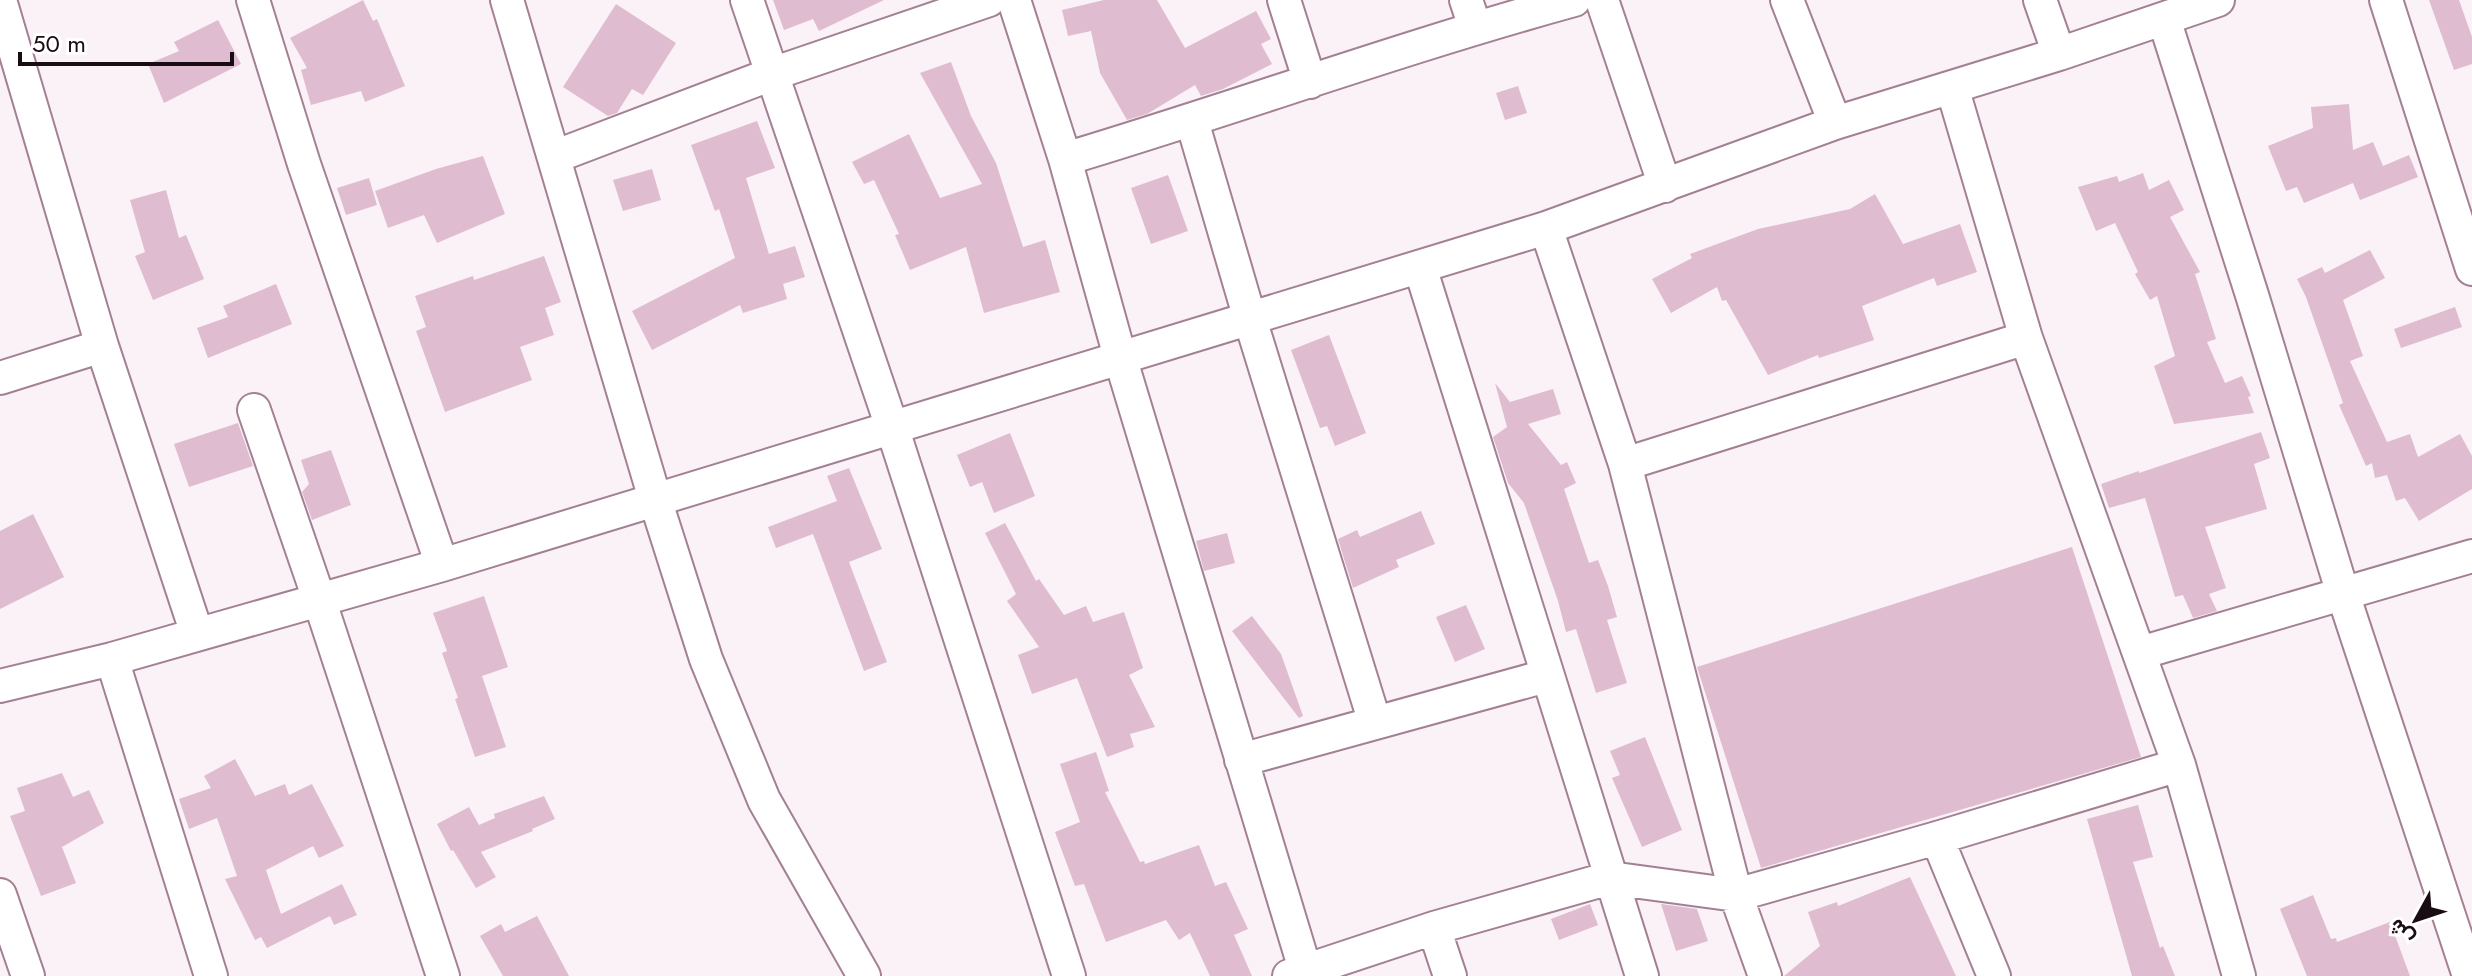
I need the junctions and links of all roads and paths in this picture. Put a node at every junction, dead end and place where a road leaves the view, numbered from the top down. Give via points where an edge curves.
1 (0, 0) edge
2 (253, 0) edge
3 (507, 0) edge
4 (747, 0) edge
5 (989, 0) edge
6 (1014, 0) edge
7 (1284, 0) edge
8 (1574, 0) edge
9 (1602, 0) edge
10 (1787, 0) edge
11 (2040, 0) edge
12 (2218, 0) edge
13 (2386, 0) edge
14 (1470, 14) edge
15 (2164, 19) junction
16 (2059, 54) junction
17 (772, 74) junction
18 (1310, 82) junction
19 (1952, 87) junction
20 (1192, 121) junction
21 (1835, 123) junction
22 (554, 157) junction
23 (1065, 159) junction
24 (1665, 186) junction
25 (1546, 228) junction
26 (1420, 267) junction
27 (2472, 269) edge
28 (1250, 319) junction
29 (2026, 338) junction
30 (102, 346) junction
31 (1120, 357) junction
32 (0, 378) edge
33 (254, 410) dead end
34 (893, 430) junction
35 (1625, 464) junction
36 (655, 499) junction
37 (2472, 556) edge
38 (442, 565) junction
39 (2343, 594) junction
40 (319, 599) junction
41 (197, 634) junction
42 (2140, 653) junction
43 (112, 659) junction
44 (1546, 676) junction
45 (0, 686) edge
46 (1375, 723) junction
47 (1241, 760) junction
48 (2179, 765) junction
49 (1937, 838) junction
50 (1610, 878) junction
51 (0, 895) edge
52 (1736, 895) junction
53 (1434, 928) junction
54 (1300, 974) edge
55 (28, 976) edge
56 (211, 976) edge
57 (443, 976) edge
58 (864, 976) edge
59 (1069, 976) edge
60 (1450, 976) edge
61 (1642, 976) edge
62 (1765, 976) edge
63 (1994, 976) edge
64 (2239, 976) edge
65 (2469, 976) edge

1 - 30 street
2 - 38 street
3 - 22 street
4 - 17 street
5 - 17 street
6 - 23 street
7 - 18 street
8 - 14 street
9 - 24 street
10 - 21 street
11 - 16 street
12 - 15 street
13 - 27 street
14 - 18 street
15 - 16 street
15 - 39 street
16 - 19 street
17 - 22 street
17 - 34 street
18 - 20 street
19 - 21 street
19 - 29 street
20 - 23 street
20 - 28 street
21 - 24 street
22 - 36 street
23 - 31 street
24 - 25 street
25 - 26 street
25 - 35 street
26 - 28 street
26 - 44 street
28 - 31 street
28 - 46 street
29 - 35 street
29 - 42 street
30 - 32 street
30 - 41 street
31 - 34 street
31 - 47 street
33 - 40 street
34 - 36 street
34 - 59 street
35 - 52 street
36 - 38 street
36 - 58 street via 706,659 764,800
37 - 39 street
38 - 40 street
39 - 42 street
39 - 65 street
40 - 41 street
40 - 57 street
41 - 43 street
42 - 48 street
43 - 45 street
43 - 56 street
44 - 46 street
44 - 50 street
46 - 47 street
47 - 54 street
48 - 49 street
48 - 64 street
49 - 52 street
49 - 63 street
50 - 52 street
50 - 53 street
50 - 61 street
51 - 55 street
52 - 62 street
53 - 54 street
53 - 60 street

